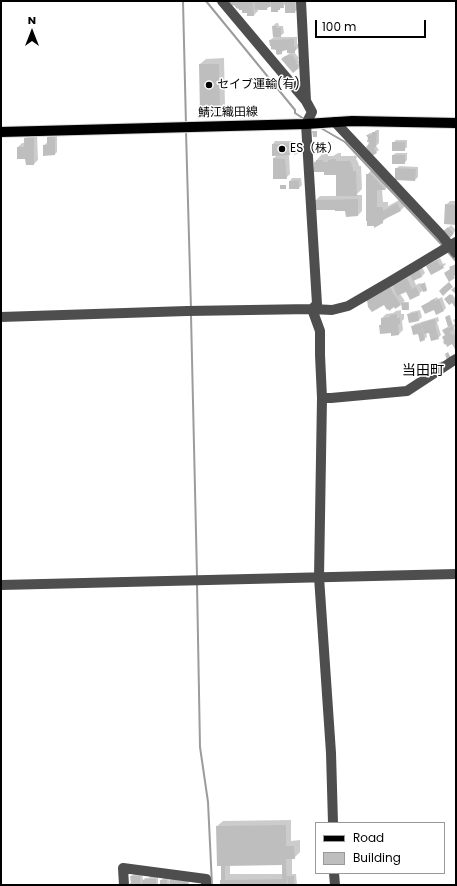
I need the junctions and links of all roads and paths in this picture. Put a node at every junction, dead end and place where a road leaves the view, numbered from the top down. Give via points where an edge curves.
1 (222, 1) edge
2 (301, 1) edge
3 (306, 101) junction
4 (336, 122) junction
5 (456, 123) edge
6 (306, 124) junction
7 (1, 132) edge
8 (454, 247) edge
9 (312, 309) junction
10 (1, 317) edge
11 (456, 359) edge
12 (322, 398) junction
13 (456, 574) edge
14 (319, 577) junction
15 (1, 585) edge
16 (333, 822) edge
17 (334, 874) edge
18 (124, 885) edge
19 (206, 885) edge
20 (335, 885) edge

1 - 3 street
2 - 3 street
3 - 6 street via 312,112
4 - 5 main road, 鯖江織田線
4 - 6 main road, 鯖江織田線
4 - 8 street
6 - 7 main road, 鯖江織田線
6 - 9 street via 317,304
8 - 9 street via 348,306 332,310
9 - 10 street
9 - 12 street via 320,331
11 - 12 street via 407,391
12 - 14 street
13 - 14 street
14 - 15 street
14 - 16 street
17 - 20 street
18 - 19 street via 123,868 206,879

